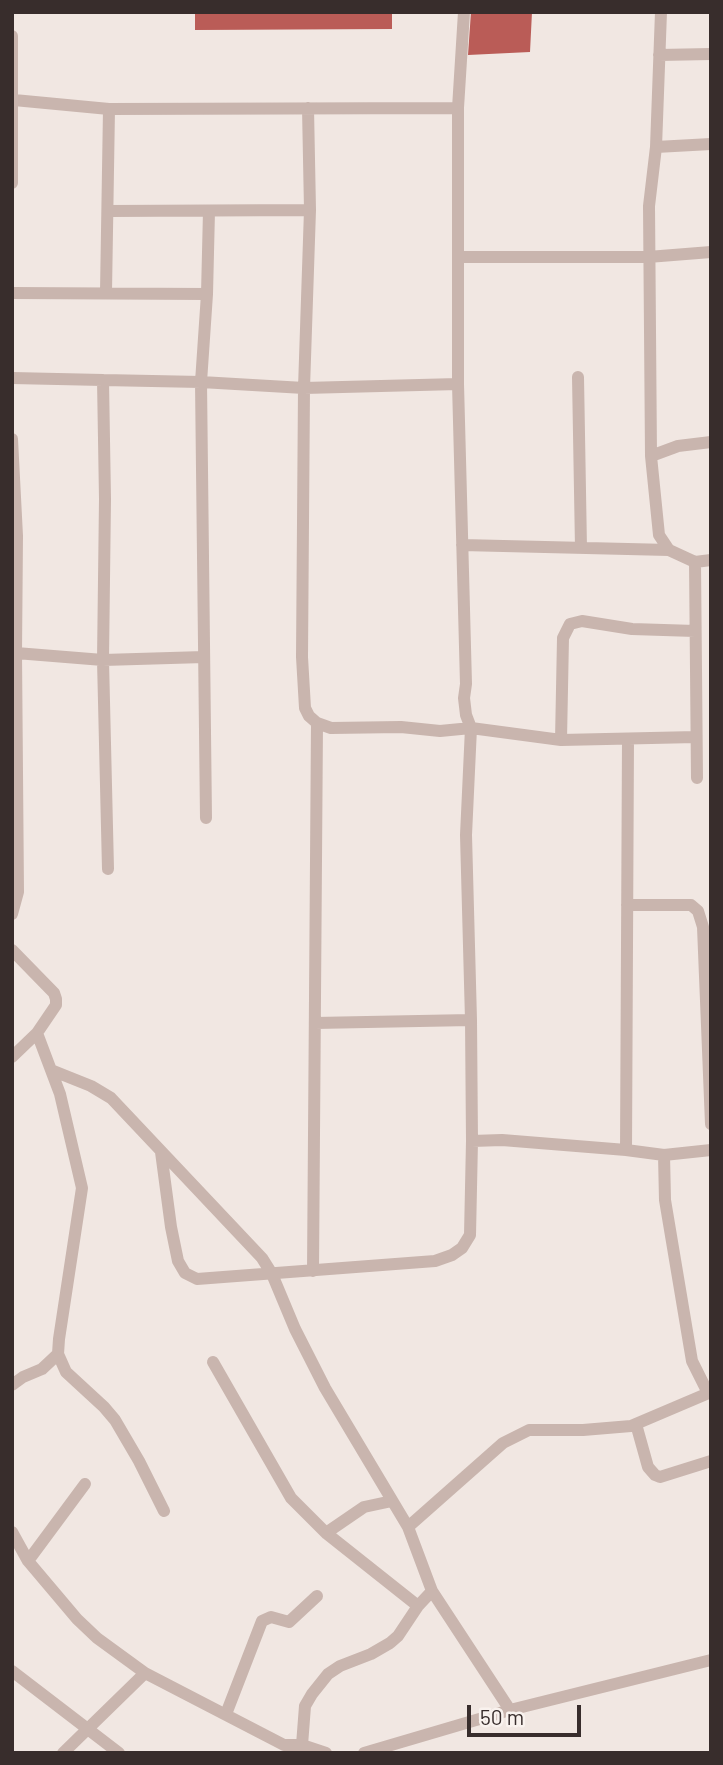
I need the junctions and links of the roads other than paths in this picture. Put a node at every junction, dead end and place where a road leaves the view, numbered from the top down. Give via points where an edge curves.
1 (464, 12) edge
2 (661, 12) edge
3 (12, 36) edge
4 (711, 54) edge
5 (659, 55) junction
6 (14, 100) junction
7 (308, 108) junction
8 (458, 108) junction
9 (109, 109) junction
10 (711, 144) edge
11 (656, 146) junction
12 (12, 183) edge
13 (310, 210) junction
14 (109, 211) junction
15 (209, 211) junction
16 (711, 252) edge
17 (458, 257) junction
18 (648, 257) junction
19 (106, 292) junction
20 (12, 293) edge
21 (207, 294) junction
22 (578, 377) dead end
23 (12, 378) edge
24 (103, 380) junction
25 (201, 382) junction
26 (458, 384) junction
27 (304, 388) junction
28 (12, 439) edge
29 (711, 442) edge
30 (651, 456) junction
31 (15, 536) edge
32 (462, 545) junction
33 (581, 548) junction
34 (669, 550) junction
35 (711, 560) edge
36 (695, 562) junction
37 (695, 631) junction
38 (16, 653) junction
39 (204, 657) junction
40 (103, 660) junction
41 (317, 723) junction
42 (471, 728) junction
43 (696, 737) junction
44 (628, 739) junction
45 (561, 740) junction
46 (14, 761) edge
47 (697, 778) dead end
48 (206, 818) dead end
49 (108, 869) dead end
50 (627, 905) junction
51 (12, 914) edge
52 (12, 950) edge
53 (471, 1020) junction
54 (315, 1023) junction
55 (37, 1034) junction
56 (12, 1057) edge
57 (51, 1070) junction
58 (711, 1125) edge
59 (472, 1141) junction
60 (626, 1150) junction
61 (711, 1150) edge
62 (161, 1152) junction
63 (664, 1155) junction
64 (313, 1271) junction
65 (272, 1274) junction
66 (58, 1354) junction
67 (213, 1362) dead end
68 (12, 1385) edge
69 (709, 1393) edge
70 (636, 1424) junction
71 (711, 1461) edge
72 (85, 1484) dead end
73 (392, 1501) junction
74 (164, 1511) dead end
75 (408, 1527) junction
76 (12, 1532) edge
77 (326, 1533) junction
78 (28, 1561) junction
79 (432, 1591) junction
80 (317, 1596) dead end
81 (418, 1606) junction
82 (711, 1660) edge
83 (12, 1671) edge
84 (145, 1673) junction
85 (510, 1710) junction
86 (226, 1714) junction
87 (89, 1729) junction
88 (302, 1745) junction
89 (279, 1749) edge
90 (63, 1753) edge
91 (119, 1753) edge
92 (326, 1753) edge
93 (364, 1753) edge

1 - 8 street
2 - 5 street
3 - 6 street
4 - 5 street
5 - 11 street
6 - 9 street
6 - 12 street
7 - 8 street
7 - 9 street
7 - 13 street
8 - 17 street
9 - 14 street
10 - 11 street
11 - 18 street
13 - 15 street
13 - 27 street
14 - 15 street
14 - 19 street
15 - 21 street
16 - 18 street
17 - 18 street
17 - 26 street
18 - 30 street
19 - 20 street
19 - 21 street
21 - 25 street
22 - 33 street
23 - 24 street
24 - 25 street
24 - 40 street
25 - 27 street
25 - 39 street
26 - 27 street
26 - 32 street
27 - 41 street via 302,657 305,708
28 - 31 street
29 - 30 street via 678,446
30 - 34 street via 659,534
31 - 38 street
32 - 33 street
32 - 42 street via 464,698
33 - 34 street
34 - 36 street
35 - 36 street
36 - 37 street
37 - 43 street
37 - 45 street via 632,629 582,621 570,624 563,638
38 - 40 street
38 - 46 street
39 - 40 street
39 - 48 street
40 - 49 street
41 - 42 street via 331,728
41 - 54 street
42 - 45 street
42 - 53 street via 466,835
43 - 44 street
43 - 47 street
44 - 45 street
44 - 50 street
46 - 51 street via 18,892
50 - 58 street via 691,905 698,911 703,927
50 - 60 street
52 - 55 street via 56,999
53 - 54 street
53 - 59 street
54 - 64 street
55 - 56 street
55 - 57 street
57 - 62 street via 111,1098
57 - 66 street via 82,1188
59 - 60 street
59 - 64 street via 470,1236 462,1248 435,1261
60 - 63 street
61 - 63 street
62 - 65 street
62 - 65 street via 171,1227 185,1273 197,1279
63 - 69 street via 665,1200 692,1362
64 - 65 street
65 - 73 street via 326,1388
66 - 68 street
66 - 74 street via 66,1372 115,1420
67 - 77 street via 282,1486
69 - 70 street
70 - 71 street via 654,1475
70 - 75 street via 529,1430 503,1443
72 - 78 street
73 - 75 street
73 - 77 street via 364,1507
75 - 79 street
76 - 78 street
77 - 81 street
78 - 84 street via 77,1619
79 - 81 street
79 - 85 street
80 - 86 street via 289,1622 271,1616 262,1621
81 - 88 street via 390,1643 328,1674 305,1706
82 - 85 street
83 - 87 street
84 - 86 street
84 - 87 street
85 - 93 street
86 - 89 street
87 - 90 street
87 - 91 street
88 - 89 street
88 - 92 street

